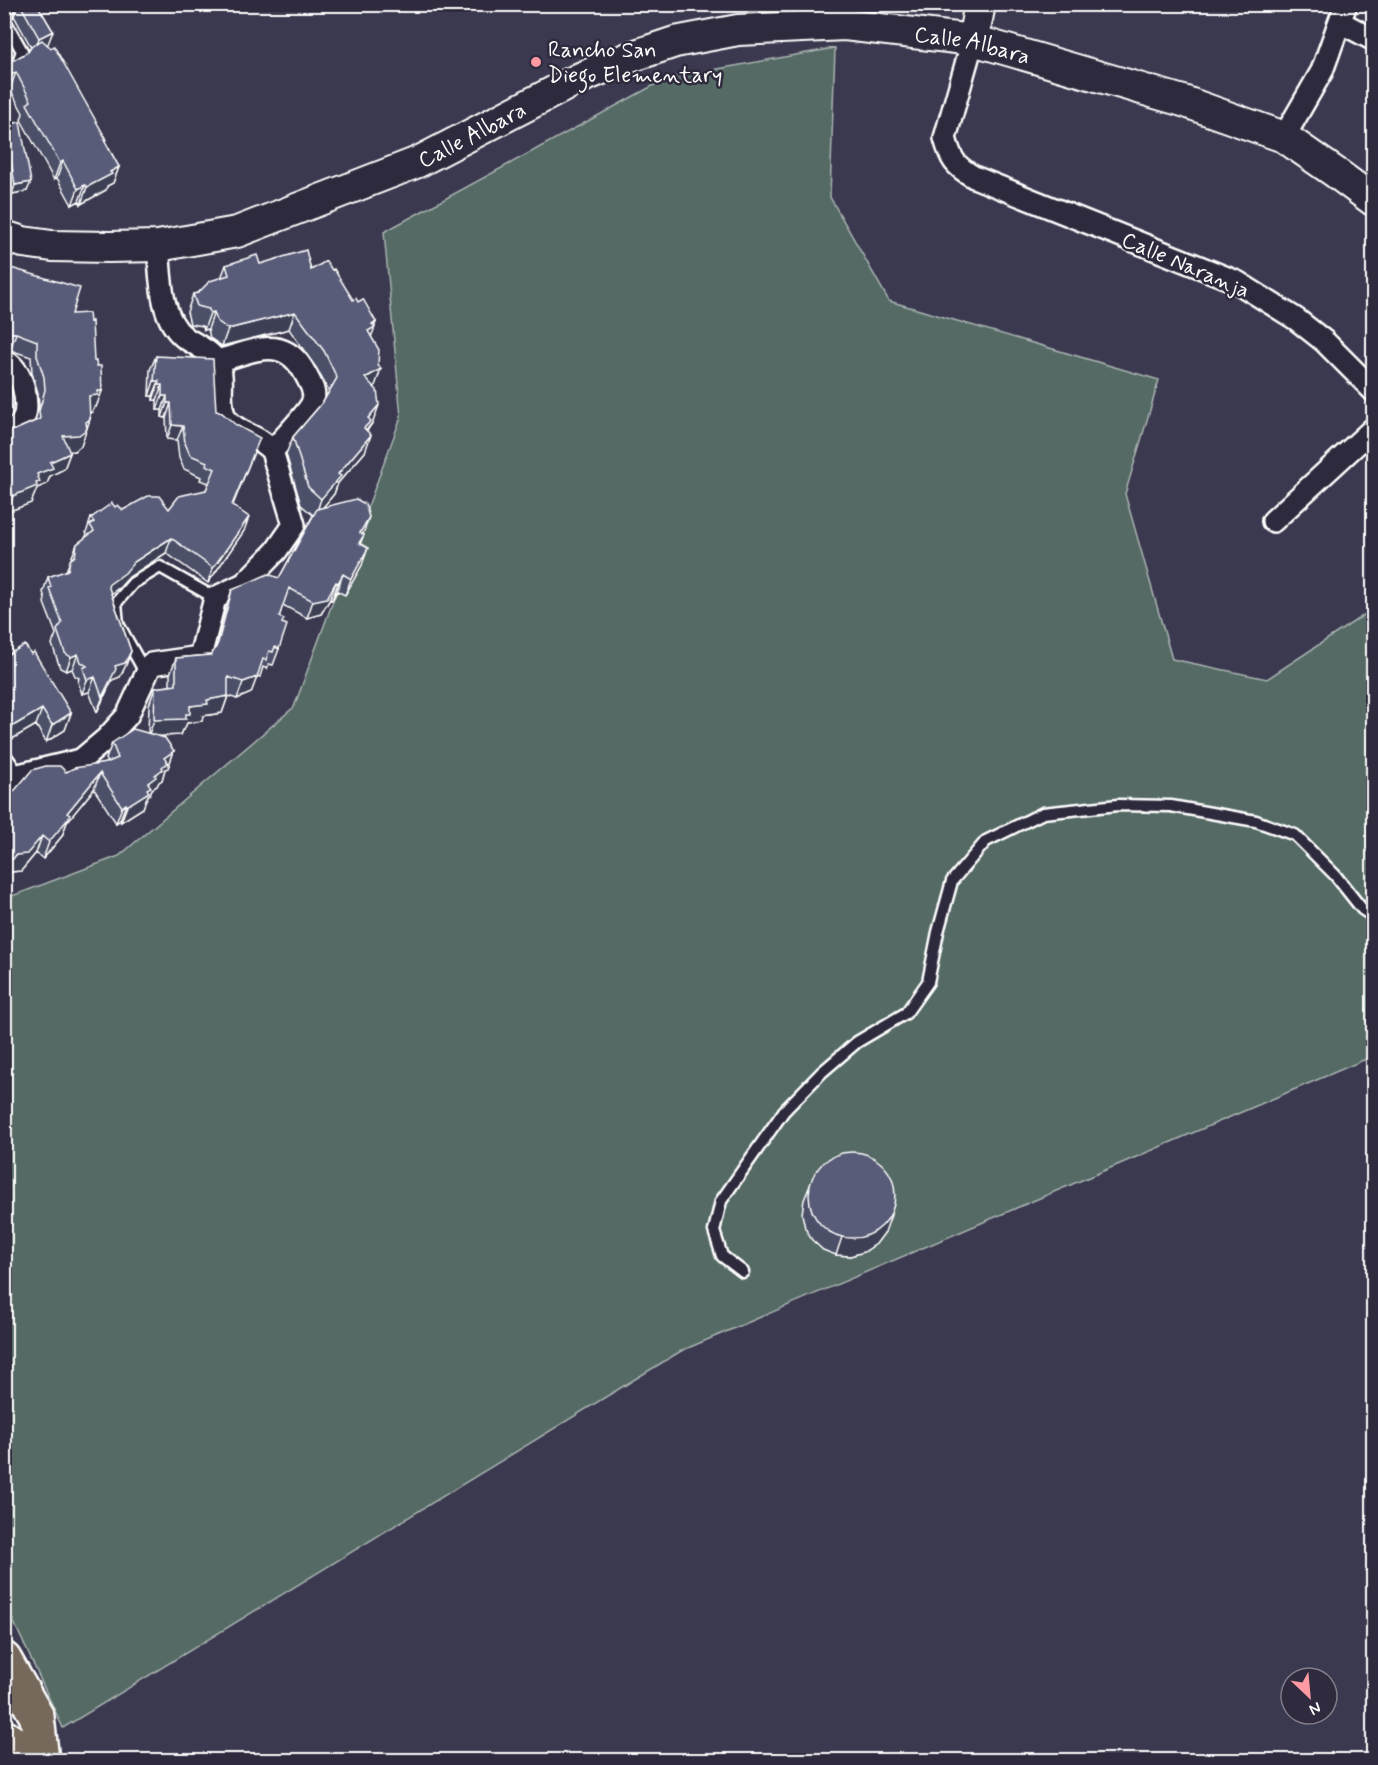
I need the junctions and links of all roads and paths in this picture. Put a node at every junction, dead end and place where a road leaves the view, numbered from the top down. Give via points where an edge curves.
1 (981, 4) edge
2 (1343, 14) edge
3 (4, 19) edge
4 (973, 40) junction
5 (1374, 40) edge
6 (4, 70) edge
7 (1284, 137) junction
8 (4, 196) edge
9 (1374, 201) edge
10 (4, 218) edge
11 (4, 236) edge
12 (158, 246) junction
13 (4, 361) edge
14 (217, 361) junction
15 (1374, 391) edge
16 (1374, 428) edge
17 (4, 434) edge
18 (272, 451) junction
19 (1273, 521) dead end
20 (214, 598) junction
21 (146, 674) junction
22 (4, 753) edge
23 (19, 775) junction
24 (4, 794) edge
25 (1374, 917) edge
26 (743, 1272) dead end
27 (4, 1659) edge
28 (4, 1737) edge
29 (41, 1761) edge

1 - 4 street
2 - 5 street
2 - 7 street via 1322,71
3 - 6 lane via 22,51 18,62
4 - 7 street, Calle Albara via 1183,101
4 - 12 street, Calle Albara via 845,25 738,30 675,42 580,78 418,162 237,232
4 - 15 street, Calle Naranja via 945,138 958,167 1237,282 1305,327
7 - 9 street, Calle Albara
8 - 10 lane
11 - 12 street, Calle Albara via 52,246
12 - 14 street via 165,307 173,324
13 - 17 street via 17,371 26,396 24,419
14 - 18 street via 223,411 228,421 265,442
14 - 18 street via 272,347 291,355 303,370 314,390 312,404
16 - 19 street
18 - 20 street via 294,525 276,551 244,584
20 - 21 street via 200,657 151,664
20 - 21 lane via 160,567 133,583 116,603 118,624
21 - 23 street via 127,716 81,760
22 - 23 lane
23 - 24 street
25 - 26 lane via 1362,909 1335,875 1294,835 1256,821 1171,806 1118,805 1043,813 986,841 952,880 928,982 906,1013 857,1041 822,1072 784,1111 721,1201 714,1231 722,1256
27 - 29 main road via 37,1718
28 - 29 main road

